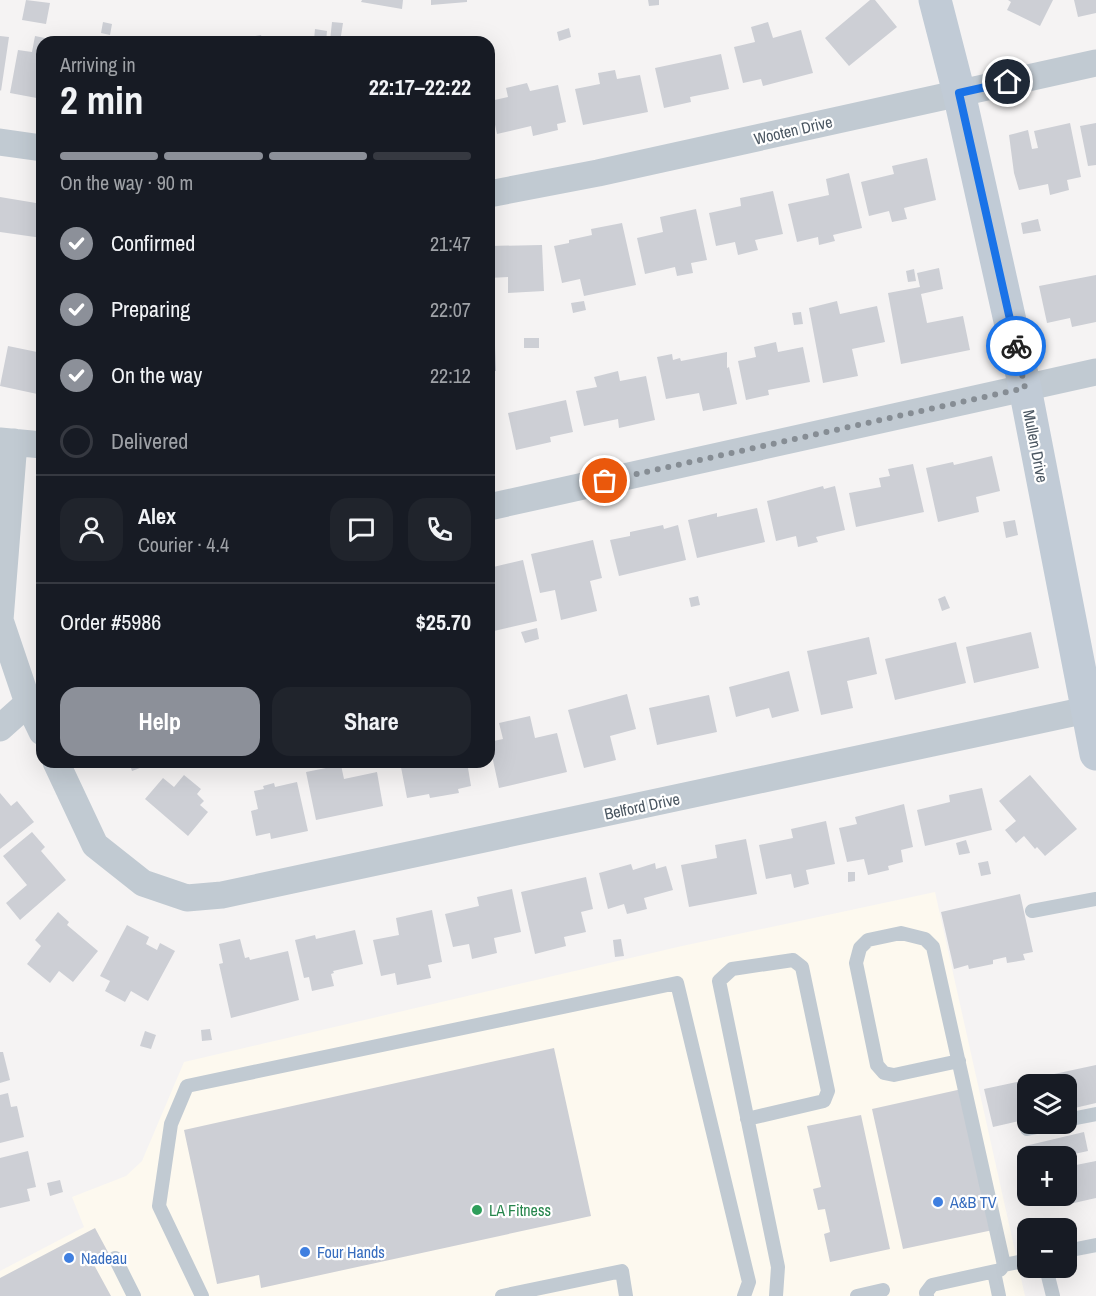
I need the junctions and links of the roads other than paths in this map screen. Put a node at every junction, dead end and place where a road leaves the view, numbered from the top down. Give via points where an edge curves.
1 (935, 0) edge
2 (1096, 63) edge
3 (959, 93) junction
4 (0, 142) edge
5 (36, 147) edge
6 (495, 193) edge
7 (1096, 372) edge
8 (1025, 388) junction
9 (7, 441) edge
10 (36, 444) edge
11 (495, 506) edge
12 (28, 703) junction
13 (1091, 710) edge
14 (36, 720) edge
15 (0, 728) edge
16 (1096, 754) edge
17 (59, 768) edge
18 (1096, 899) edge
19 (1032, 910) dead end
20 (959, 1061) junction
21 (1096, 1114) edge
22 (1077, 1118) edge
23 (747, 1119) junction
24 (1096, 1245) edge
25 (1077, 1249) edge
26 (115, 1258) dead end
27 (1017, 1263) edge
28 (999, 1268) junction
29 (1048, 1278) edge
30 (883, 1290) dead end
31 (134, 1296) edge
32 (202, 1296) edge
33 (502, 1296) edge
34 (626, 1296) edge
35 (744, 1296) edge
36 (777, 1296) edge
37 (857, 1296) edge
38 (927, 1296) edge
39 (999, 1296) edge
40 (1053, 1296) edge

1 - 3 street, Mullen Drive
2 - 3 street, Wooten Drive
3 - 6 street, Wooten Drive
3 - 8 street, Mullen Drive
4 - 5 street
7 - 8 street
8 - 11 street
8 - 13 street, Mullen Drive
9 - 10 street
9 - 12 street via 0,620
12 - 14 street
12 - 15 street
13 - 16 street, Mullen Drive
13 - 17 street, Belford Drive via 234,893 187,898 143,883 95,845
18 - 19 lane
20 - 20 lane via 933,947 925,939 902,933 868,940 860,948 856,963 877,1065 884,1073 894,1075
20 - 28 lane
21 - 22 lane
23 - 23 lane via 718,981 732,969 793,960 802,967 828,1091 824,1101
23 - 36 lane via 778,1267
24 - 25 lane
26 - 31 lane
27 - 28 lane
28 - 38 lane via 932,1285
28 - 39 lane
29 - 40 lane
30 - 37 lane
32 - 35 lane via 159,1206 171,1124 187,1086 677,983 749,1282
33 - 34 lane via 622,1271

